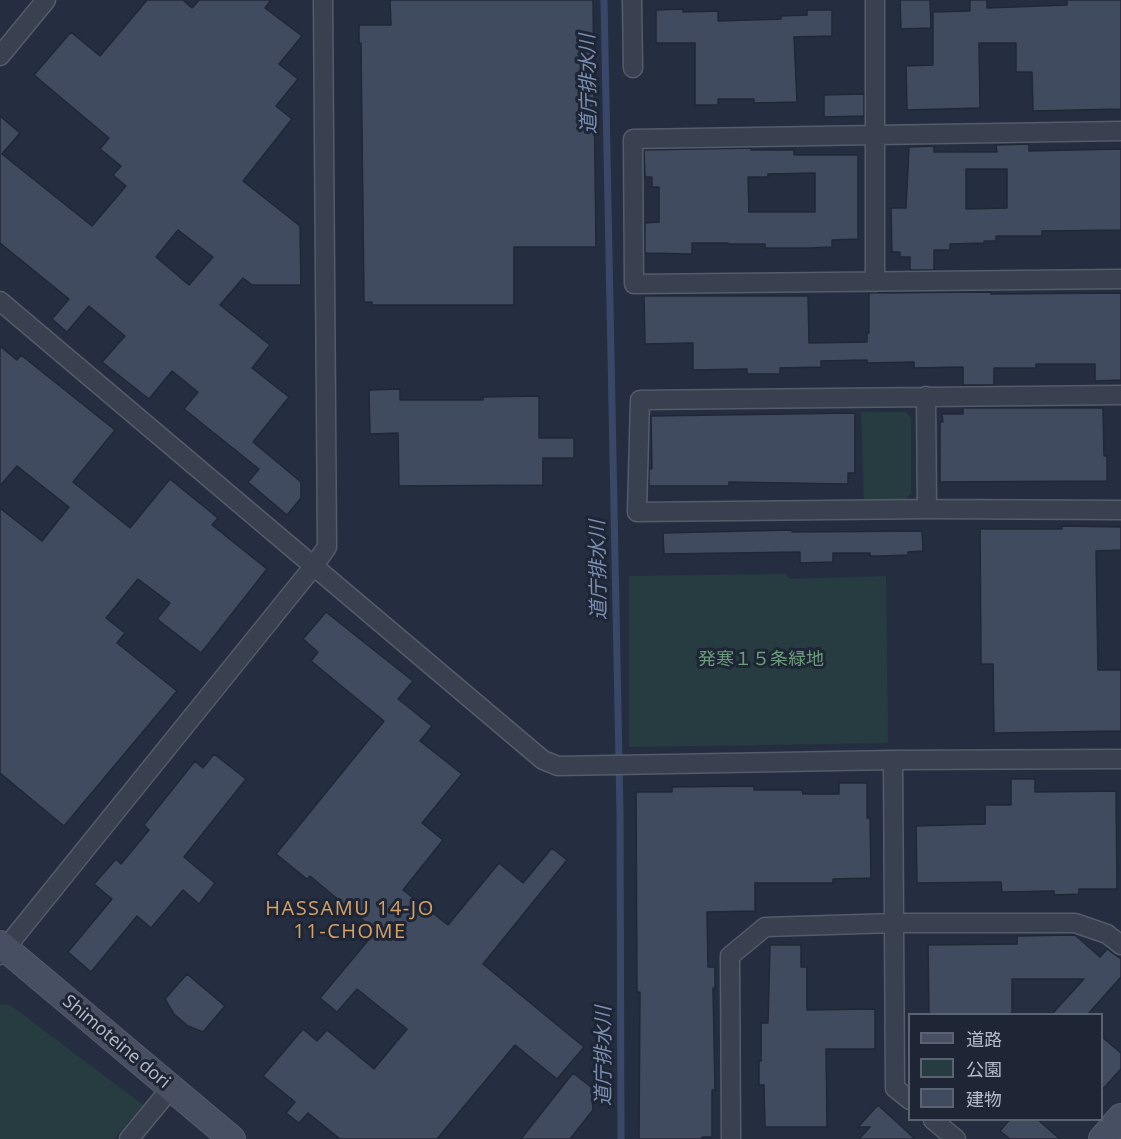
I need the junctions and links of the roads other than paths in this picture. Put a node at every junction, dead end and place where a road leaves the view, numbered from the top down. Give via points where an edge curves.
1 (46, 0) edge
2 (323, 0) edge
3 (632, 0) edge
4 (875, 0) edge
5 (0, 56) edge
6 (633, 68) dead end
7 (1121, 131) edge
8 (875, 135) junction
9 (1121, 279) edge
10 (875, 282) junction
11 (0, 301) edge
12 (1121, 395) edge
13 (926, 396) junction
14 (927, 509) junction
15 (1121, 510) edge
16 (313, 567) junction
17 (1121, 759) edge
18 (893, 760) junction
19 (894, 923) junction
20 (1121, 945) edge
21 (2, 949) edge
22 (171, 1088) junction
23 (908, 1099) edge
24 (1121, 1117) edge
25 (935, 1121) edge
26 (129, 1139) edge
27 (232, 1139) edge
28 (731, 1139) edge
29 (957, 1139) edge
30 (1102, 1139) edge

1 - 5 street
2 - 16 street via 327,547
3 - 6 street
4 - 8 street
7 - 8 street
8 - 10 street
8 - 10 street via 633,140 634,284
9 - 10 street
11 - 16 street
12 - 13 street
13 - 14 street
13 - 14 street via 640,400 637,512
14 - 15 street
16 - 18 street via 543,760 558,766
16 - 21 street
17 - 18 street
18 - 19 street
19 - 20 street via 1075,923 1107,934
19 - 23 street via 895,1088
19 - 28 street via 765,927 730,956
21 - 22 main road, Shimoteine dori
22 - 26 street
22 - 27 main road, Shimoteine dori
24 - 30 main road
25 - 29 street

